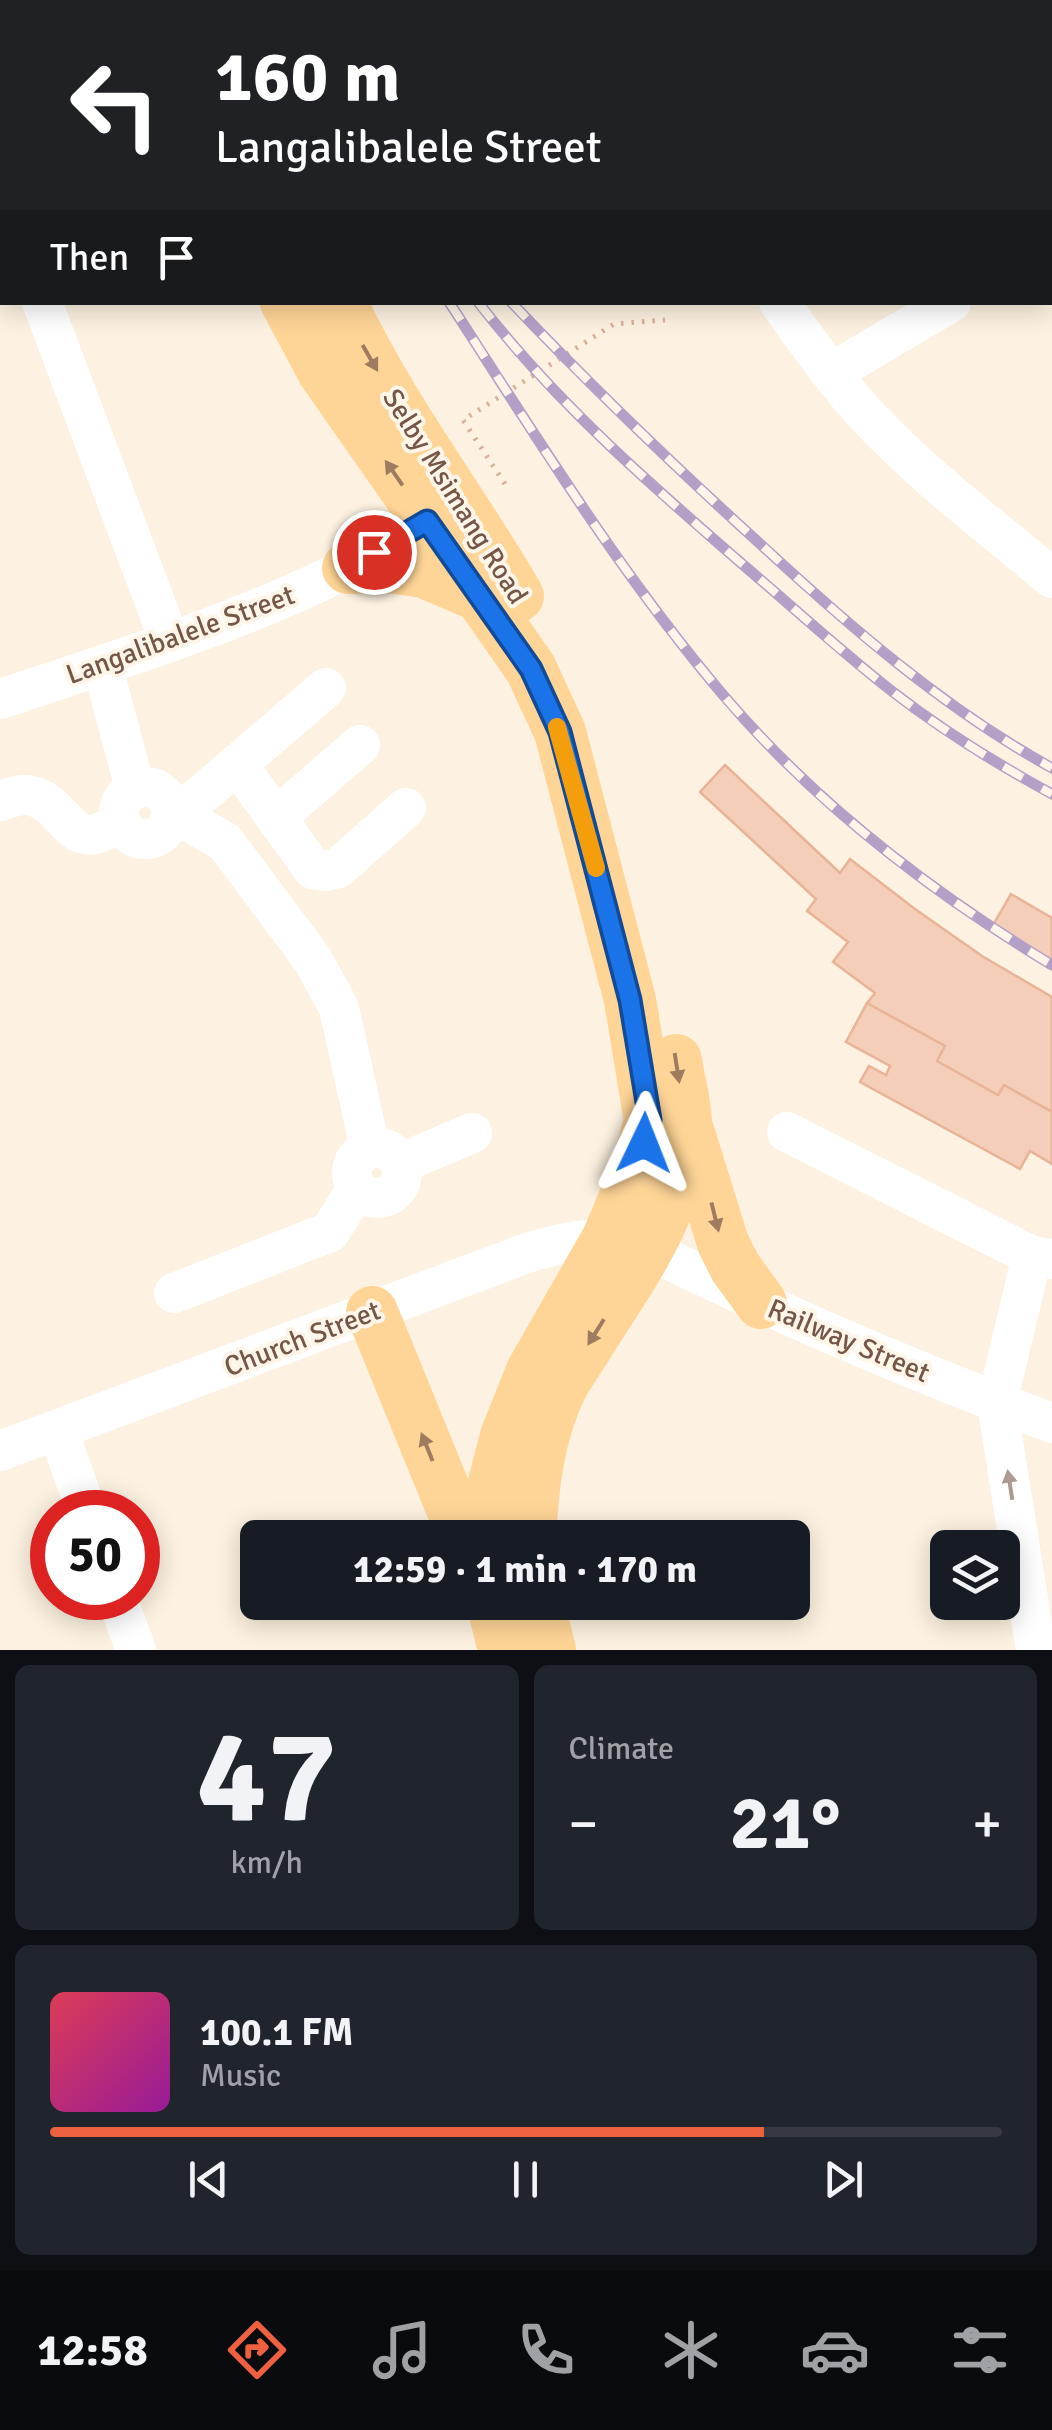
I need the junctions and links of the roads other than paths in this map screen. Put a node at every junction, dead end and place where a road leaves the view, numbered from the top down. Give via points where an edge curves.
1 (43, 305) edge
2 (288, 305) edge
3 (342, 305) edge
4 (781, 305) edge
5 (946, 305) edge
6 (831, 372) junction
7 (464, 501) junction
8 (348, 568) junction
9 (1052, 578) edge
10 (478, 595) junction
11 (170, 642) junction
12 (102, 665) junction
13 (326, 688) dead end
14 (0, 699) edge
15 (360, 745) dead end
16 (237, 764) junction
17 (0, 801) edge
18 (127, 804) junction
19 (406, 808) dead end
20 (175, 813) junction
21 (276, 818) junction
22 (686, 1124) junction
23 (787, 1132) dead end
24 (472, 1133) dead end
25 (386, 1156) junction
26 (628, 1244) junction
27 (1042, 1257) edge
28 (174, 1293) dead end
29 (760, 1303) junction
30 (372, 1312) junction
31 (997, 1403) junction
32 (1052, 1424) edge
33 (58, 1431) junction
34 (0, 1451) edge
35 (79, 1490) edge
36 (457, 1520) edge
37 (490, 1520) edge
38 (531, 1520) edge
39 (125, 1620) edge
40 (512, 1620) edge
41 (136, 1650) edge
42 (550, 1650) edge
43 (1036, 1650) edge

1 - 11 street
7 -> 2 main road, Selby Msimang Road via 323,372
3 -> 7 main road, Selby Msimang Road via 402,412
4 - 6 street
5 - 6 street
6 - 9 street via 921,469
7 - 8 street, Langalibalele Street
7 - 10 main road, Selby Msimang Road
7 -> 22 main road, Selby Msimang Road via 583,719 642,896
8 - 10 main road via 424,572
8 - 11 street, Langalibalele Street
10 - 26 main road, Selby Msimang Road via 531,669 560,732 630,1000 650,1120
11 - 12 street, Langalibalele Street
12 - 14 street, Langalibalele Street
12 - 18 street
13 - 16 street
15 - 21 street
16 - 20 street
16 - 21 street
17 - 18 street via 32,796 68,825 95,835 106,832
18 - 20 street via 126,831 137,838 162,834
19 - 21 street via 338,868 326,871 314,869
20 - 25 street via 224,842 313,960 339,1008
22 - 26 main road, Selby Msimang Road via 671,1200
22 -> 29 main road via 723,1243
23 - 27 street
24 - 25 street
25 - 28 street via 403,1176 390,1196 378,1199 356,1188 330,1232
26 - 29 street, Railway Street
26 - 30 street, Church Street via 550,1246
26 - 37 main road, Selby Msimang Road via 532,1371 506,1436
26 -> 38 main road, Selby Msimang Road via 540,1442
27 - 31 street
29 - 31 street, Railway Street
30 - 33 street, Church Street
36 -> 30 main road
31 - 32 street, Railway Street
43 -> 31 street
33 - 34 street, Church Street
33 - 35 street
39 - 41 street
40 - 42 main road

